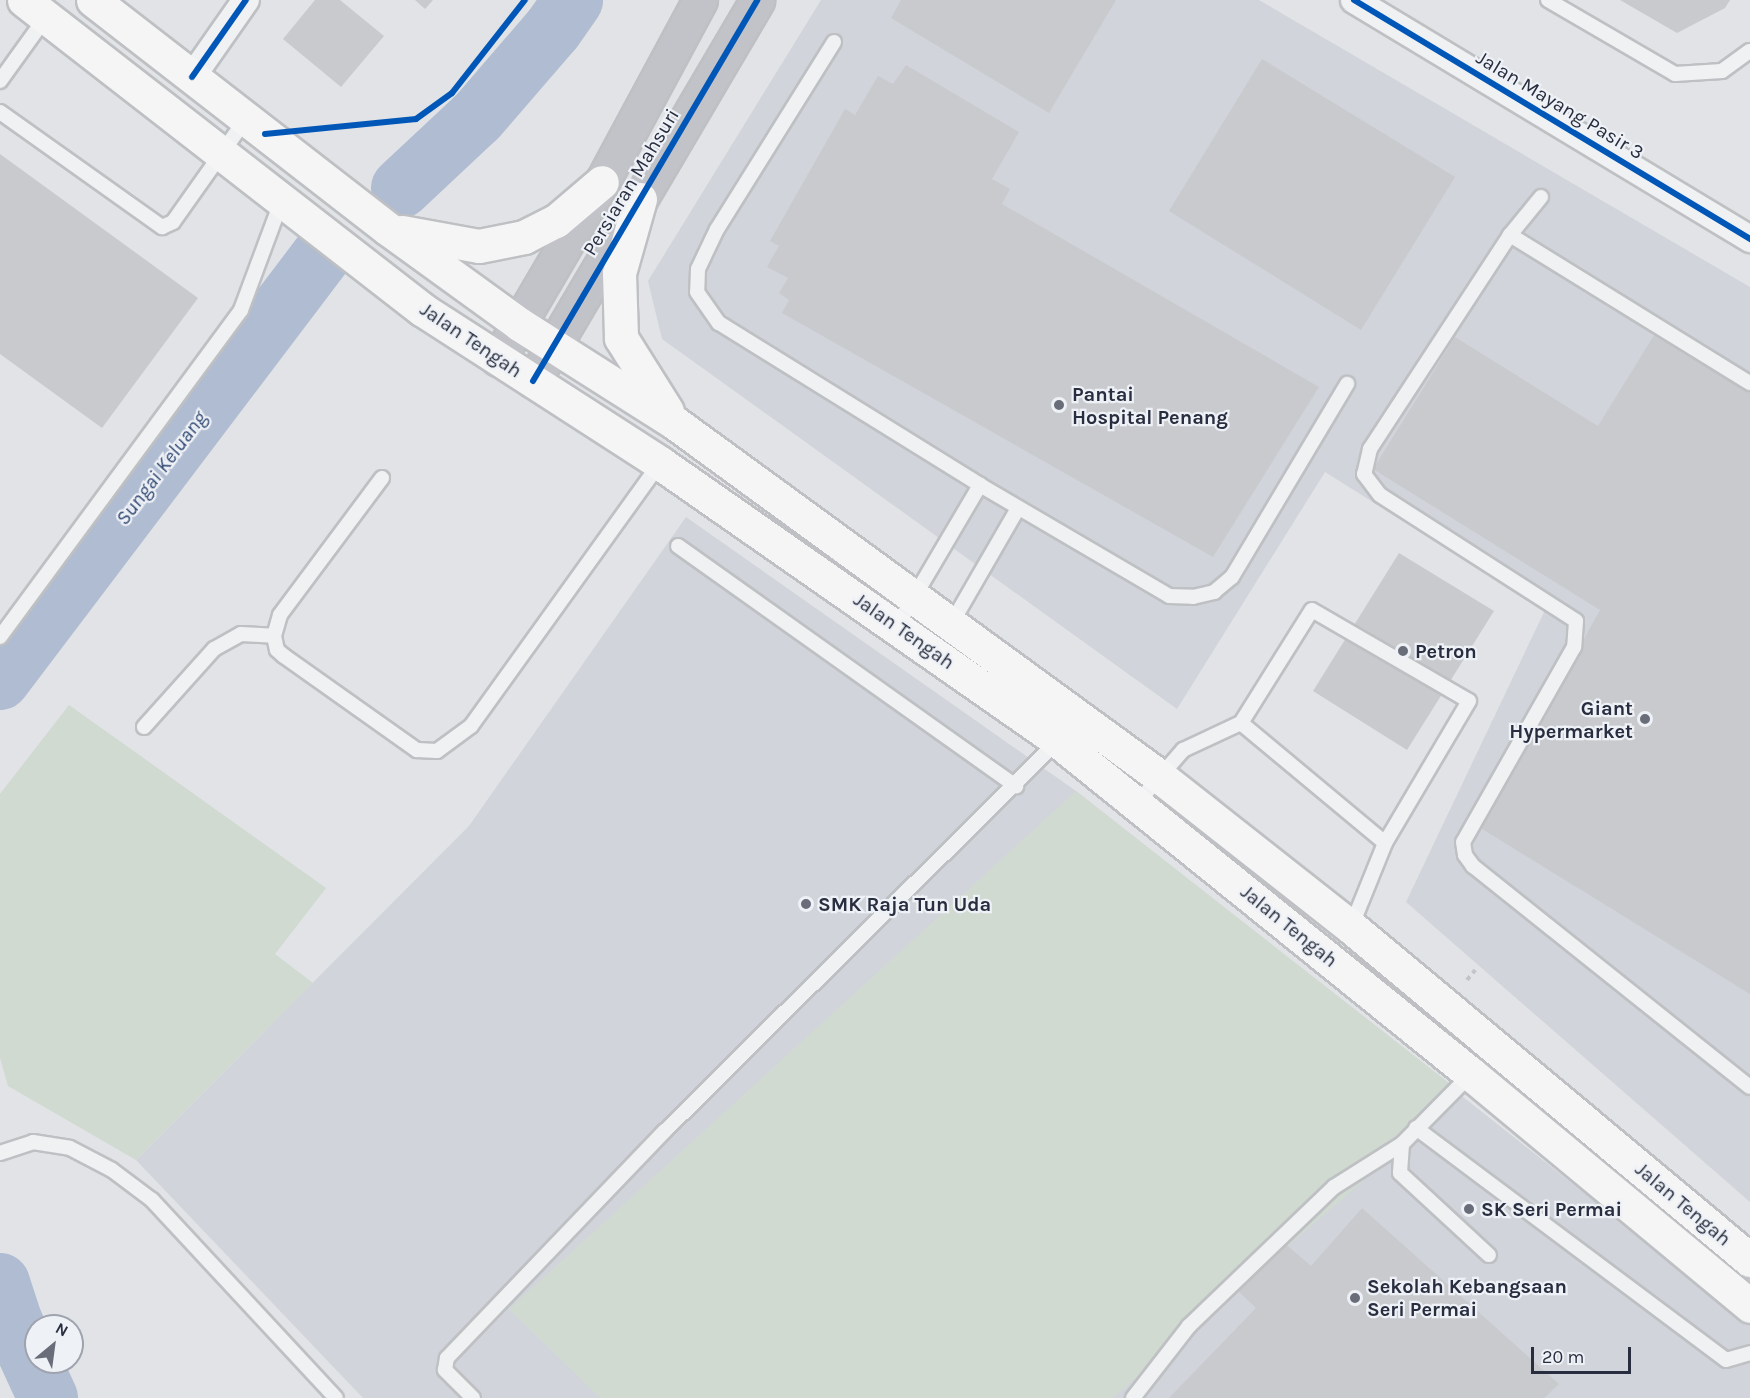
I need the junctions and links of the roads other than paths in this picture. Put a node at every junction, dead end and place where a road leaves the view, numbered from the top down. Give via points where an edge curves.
1 (93, 0) edge
2 (246, 0) edge
3 (700, 0) edge
4 (757, 0) edge
5 (1354, 0) edge
6 (1548, 0) edge
7 (35, 8) edge
8 (834, 42) dead end
9 (1750, 51) edge
10 (192, 77) junction
11 (0, 81) edge
12 (0, 112) edge
13 (246, 119) junction
14 (221, 153) junction
15 (602, 182) junction
16 (1541, 197) dead end
17 (640, 199) junction
18 (282, 200) junction
19 (388, 229) junction
20 (1510, 235) junction
21 (1750, 239) edge
22 (519, 324) junction
23 (554, 346) junction
24 (498, 359) junction
25 (533, 381) junction
26 (1750, 383) edge
27 (1347, 384) dead end
28 (675, 423) junction
29 (660, 463) junction
30 (382, 478) dead end
31 (980, 485) junction
32 (1018, 508) junction
33 (678, 546) dead end
34 (914, 597) junction
35 (897, 626) junction
36 (274, 636) junction
37 (0, 637) edge
38 (943, 638) junction
39 (1241, 723) junction
40 (144, 727) dead end
41 (1058, 741) junction
42 (1159, 776) junction
43 (1016, 786) junction
44 (1138, 802) junction
45 (1385, 843) junction
46 (1351, 927) junction
47 (1471, 1074) junction
48 (1750, 1087) edge
49 (1416, 1128) junction
50 (1402, 1144) junction
51 (0, 1153) edge
52 (1489, 1254) dead end
53 (1750, 1260) edge
54 (1750, 1306) edge
55 (1750, 1353) edge
56 (336, 1398) edge
57 (473, 1398) edge
58 (1133, 1398) edge

1 - 10 main road, Jalan Tengah
2 - 10 street
3 - 15 street, Persiaran Mahsuri
4 - 17 street, Persiaran Mahsuri
5 - 21 street, Jalan Mayang Pasir 3
6 - 9 lane via 1675,74 1722,71
7 - 11 lane
7 - 14 main road, Jalan Tengah
8 - 31 lane via 717,229 698,269 697,292 719,323
10 - 13 main road, Jalan Tengah
12 - 14 lane via 162,227 173,222
13 - 14 lane
13 - 19 main road, Jalan Tengah
14 - 18 main road, Jalan Tengah
15 - 19 main road via 556,221 524,237 479,246
15 - 22 street, Persiaran Mahsuri
16 - 20 lane
17 - 23 street, Persiaran Mahsuri
17 - 28 main road via 619,273 621,338
18 - 24 main road, Jalan Tengah via 423,310
18 - 37 lane via 241,310
19 - 22 main road, Jalan Tengah
20 - 26 lane
20 - 48 lane via 1371,449 1364,474 1380,495 1576,621 1574,647 1463,842 1463,849 1473,866
22 - 23 main road, Jalan Tengah
22 - 24 street, Persiaran Mahsuri
23 - 25 street, Persiaran Mahsuri
23 - 28 main road, Jalan Tengah
24 - 25 main road, Jalan Tengah
25 - 29 main road, Jalan Tengah
27 - 32 lane via 1232,577 1214,592 1193,597 1169,596
28 - 34 main road, Jalan Tengah
29 - 35 main road, Jalan Tengah
29 - 36 lane via 471,726 436,751 417,750 284,656 277,650
30 - 36 lane via 280,615
31 - 32 lane
31 - 34 lane
32 - 38 lane
33 - 43 lane
34 - 35 lane
34 - 38 main road, Jalan Tengah
35 - 38 main road, Jalan Tengah
36 - 40 lane via 241,634 214,649
38 - 41 main road, Jalan Tengah
38 - 42 main road, Jalan Tengah
39 - 42 lane via 1183,750
39 - 45 lane
39 - 45 lane via 1312,610 1469,701
41 - 43 lane
41 - 44 main road, Jalan Tengah
42 - 44 lane
42 - 46 main road, Jalan Tengah
43 - 57 lane via 665,1131 447,1358 445,1370
44 - 47 main road, Jalan Tengah
45 - 46 lane
46 - 53 main road, Jalan Tengah
47 - 49 lane
47 - 54 main road, Jalan Tengah
49 - 50 lane
49 - 55 lane via 1726,1360
50 - 52 lane via 1400,1173
50 - 58 lane via 1334,1187 1189,1326
51 - 56 lane via 33,1142 70,1148 112,1170 152,1200

